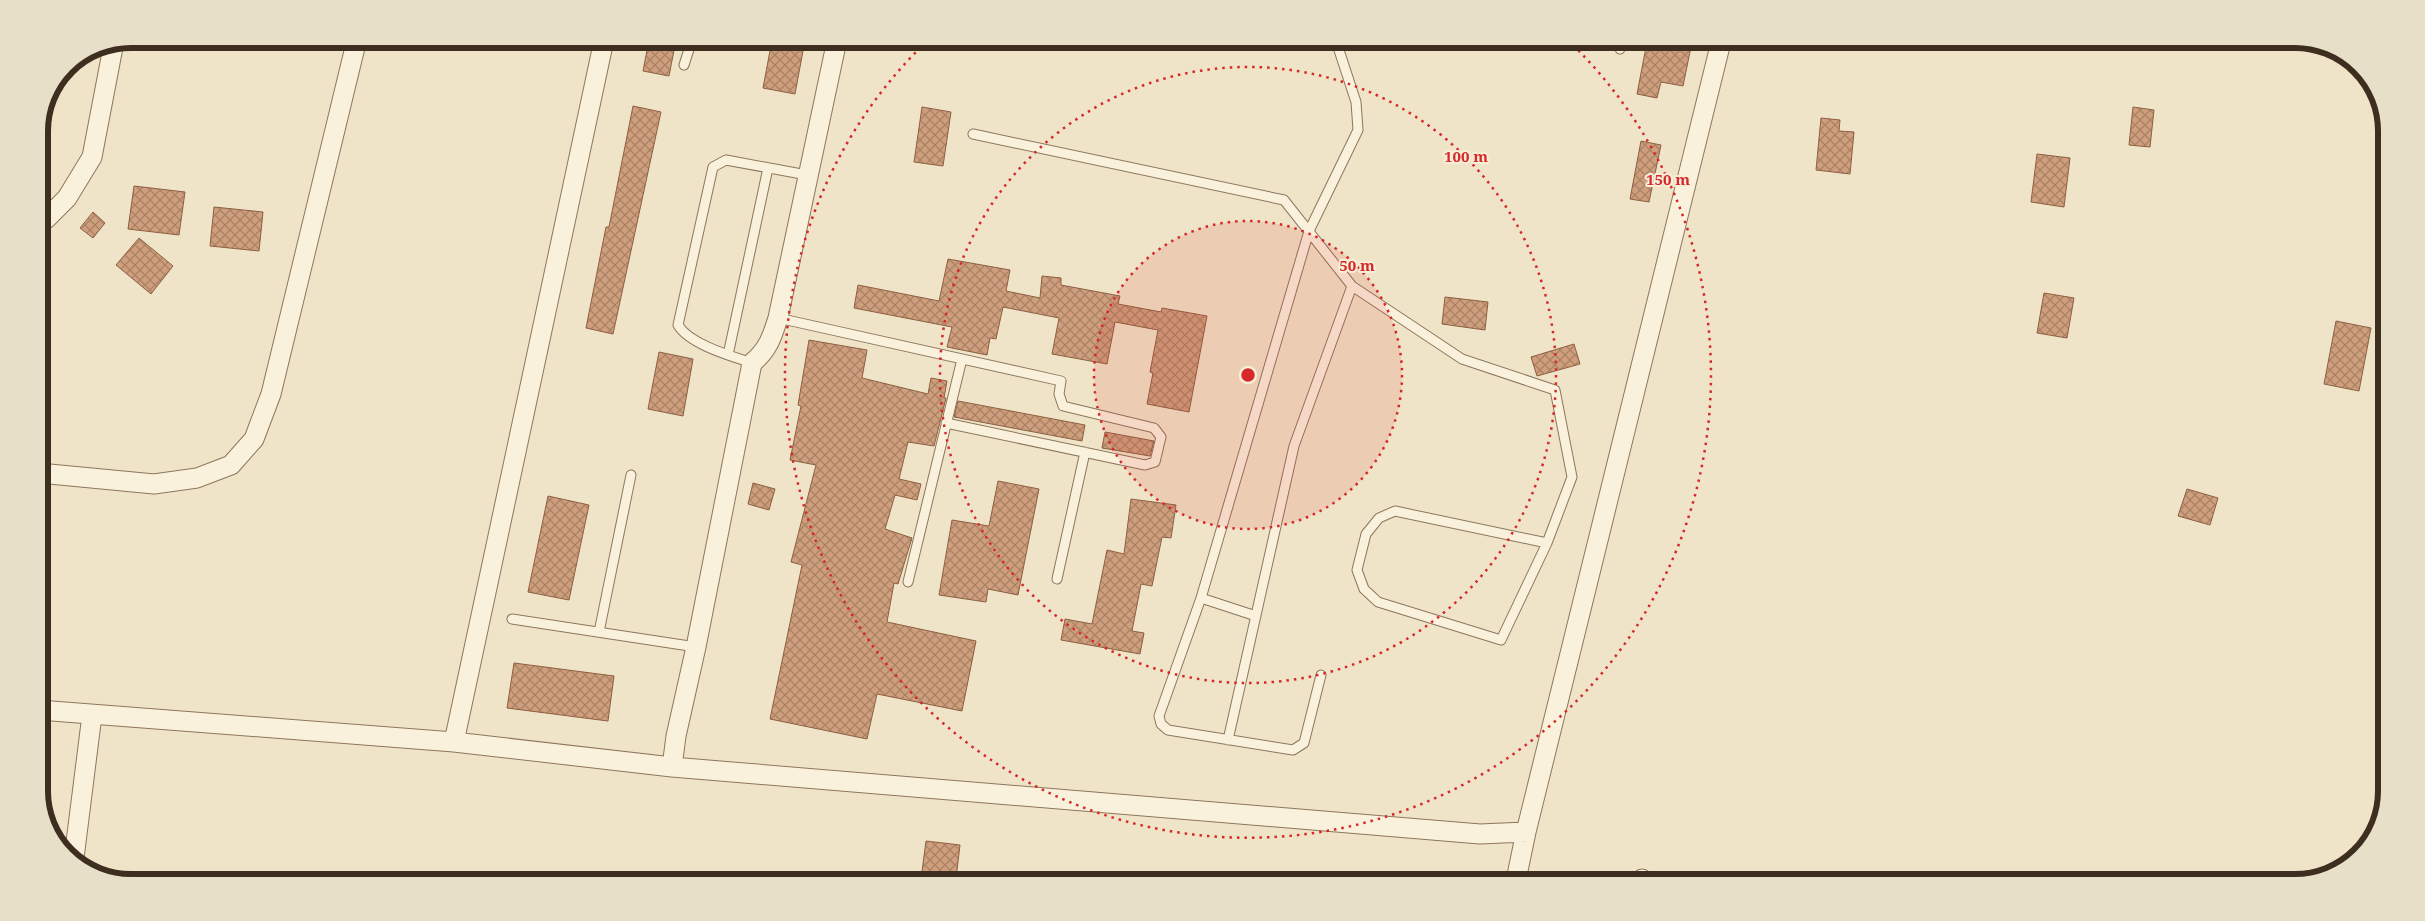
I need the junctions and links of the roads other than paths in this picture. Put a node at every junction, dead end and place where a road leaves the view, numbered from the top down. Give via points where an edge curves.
1 (355, 48) edge
2 (602, 48) edge
3 (689, 48) edge
4 (835, 48) edge
5 (1338, 48) edge
6 (1720, 48) edge
7 (113, 49) edge
8 (684, 64) dead end
9 (973, 134) dead end
10 (768, 168) junction
11 (807, 175) junction
12 (48, 217) edge
13 (1309, 230) junction
14 (1352, 286) junction
15 (778, 318) junction
16 (728, 355) junction
17 (962, 359) junction
18 (752, 363) junction
19 (946, 423) junction
20 (1086, 452) junction
21 (48, 474) edge
22 (631, 475) dead end
23 (1547, 543) junction
24 (1057, 579) dead end
25 (908, 582) dead end
26 (1201, 598) junction
27 (1256, 616) junction
28 (512, 619) dead end
29 (599, 632) junction
30 (696, 647) junction
31 (1321, 675) dead end
32 (48, 711) edge
33 (92, 715) junction
34 (1228, 740) junction
35 (454, 742) junction
36 (672, 767) junction
37 (1526, 832) junction
38 (75, 851) edge
39 (1517, 874) edge

1 - 21 street via 271,394 254,439 231,465 197,478 154,484
2 - 35 street
3 - 8 lane
4 - 11 street
5 - 13 lane via 1356,102 1358,130
6 - 37 street
7 - 12 street via 92,157 67,198
9 - 13 lane via 1284,200
10 - 11 lane
10 - 16 lane
10 - 16 lane via 726,160 713,167 678,325 683,334
11 - 15 street
13 - 14 lane
13 - 26 lane
14 - 23 lane via 1462,359 1556,390 1572,477
14 - 27 lane via 1294,446
15 - 17 lane
15 - 18 street via 770,343
16 - 18 lane
17 - 19 lane
17 - 20 lane via 1062,381 1059,394 1063,406 1154,428 1161,437 1155,462 1145,465
18 - 30 street
19 - 20 lane
19 - 25 lane
20 - 24 lane
22 - 29 lane
23 - 23 lane via 1502,640 1378,602 1364,589 1357,570 1366,534 1379,518 1395,511
26 - 27 lane
26 - 34 lane via 1159,716 1161,724 1168,730
27 - 34 lane
28 - 29 lane
29 - 30 lane
30 - 36 street
31 - 34 lane via 1304,743 1293,750
32 - 33 street
33 - 35 street
33 - 38 street
35 - 36 street
36 - 37 street via 1470,833
37 - 39 street

